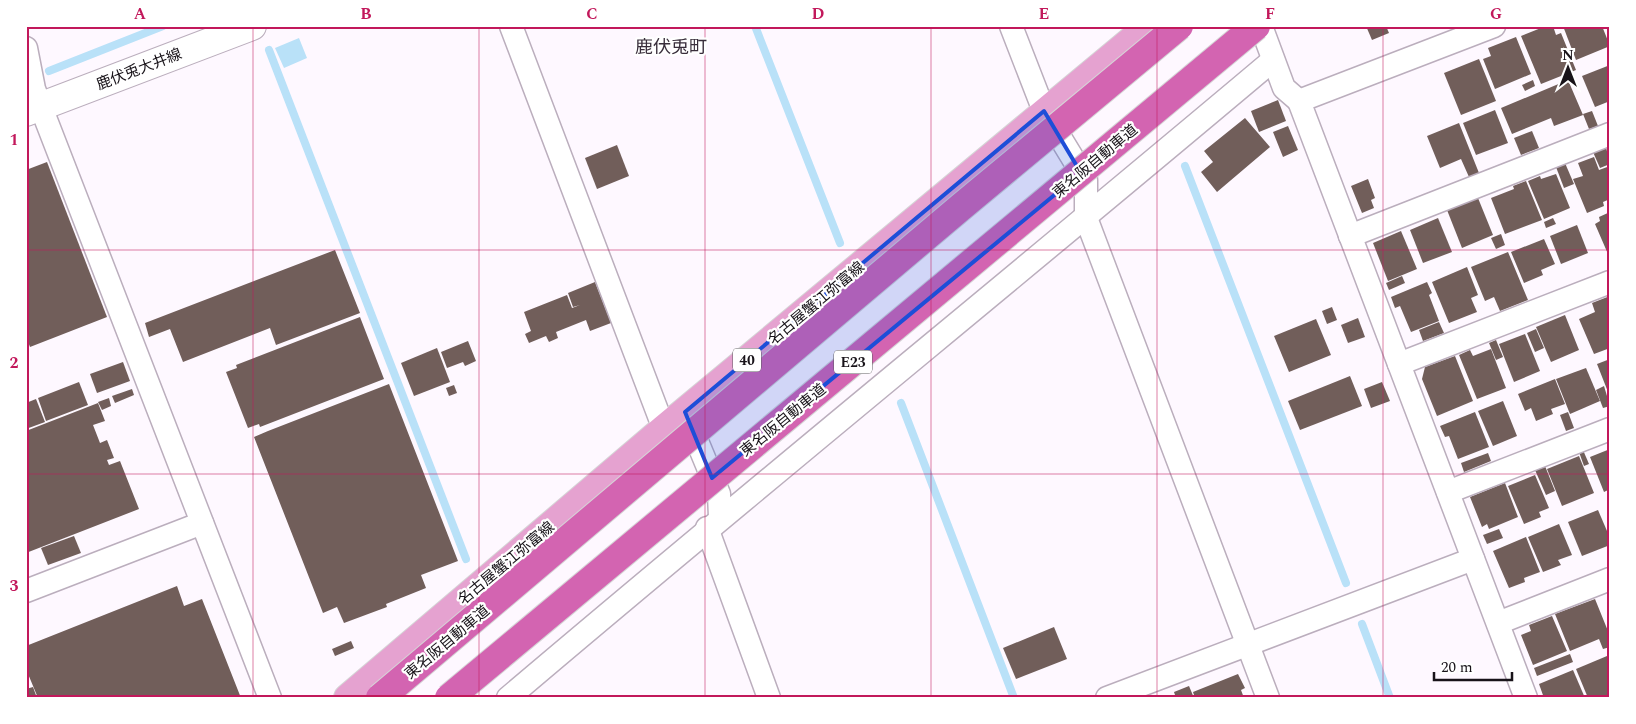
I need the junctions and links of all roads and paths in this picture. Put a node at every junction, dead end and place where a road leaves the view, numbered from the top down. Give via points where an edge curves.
1 (252, 26) edge
2 (512, 26) edge
3 (1011, 26) edge
4 (1149, 26) edge
5 (1179, 26) edge
6 (1256, 26) edge
7 (1261, 26) edge
8 (1494, 26) edge
9 (26, 48) edge
10 (1273, 60) junction
11 (1299, 101) junction
12 (34, 109) edge
13 (1044, 112) junction
14 (1610, 134) edge
15 (1086, 218) junction
16 (1350, 236) junction
17 (1610, 282) edge
18 (1399, 364) junction
19 (685, 412) junction
20 (664, 429) junction
21 (1610, 429) edge
22 (1448, 492) junction
23 (202, 523) junction
24 (714, 523) junction
25 (1473, 559) junction
26 (1610, 579) edge
27 (26, 591) edge
28 (1498, 623) junction
29 (1247, 643) junction
30 (270, 698) edge
31 (348, 698) edge
32 (380, 698) edge
33 (449, 698) edge
34 (508, 698) edge
35 (769, 698) edge
36 (1107, 698) edge
37 (1268, 698) edge
38 (1526, 698) edge

1 - 12 main road, 鹿伏兎大井線
2 - 20 street
3 - 13 street
4 - 13 main road, 名古屋蟹江弥富線 / 40
5 - 32 highway, 東名阪自動車道, bridge
6 - 33 highway, 東名阪自動車道 / E23, bridge
7 - 10 street
8 - 11 street
9 - 12 street via 34,89
10 - 11 street via 1284,88
10 - 15 street
11 - 16 street
12 - 23 street
13 - 15 street via 1086,180
13 - 19 main road, 名古屋蟹江弥富線 / 40
14 - 16 street
15 - 24 street
15 - 29 street
16 - 18 street
17 - 18 street
18 - 22 street
19 - 20 main road, 名古屋蟹江弥富線 / 40
19 - 24 street via 719,494
20 - 31 main road, 名古屋蟹江弥富線 / 40
21 - 22 street
22 - 25 street
23 - 27 street
23 - 30 street
24 - 34 street
24 - 35 street
25 - 28 street
25 - 29 street
26 - 28 street
28 - 38 street
29 - 36 street
29 - 37 street

